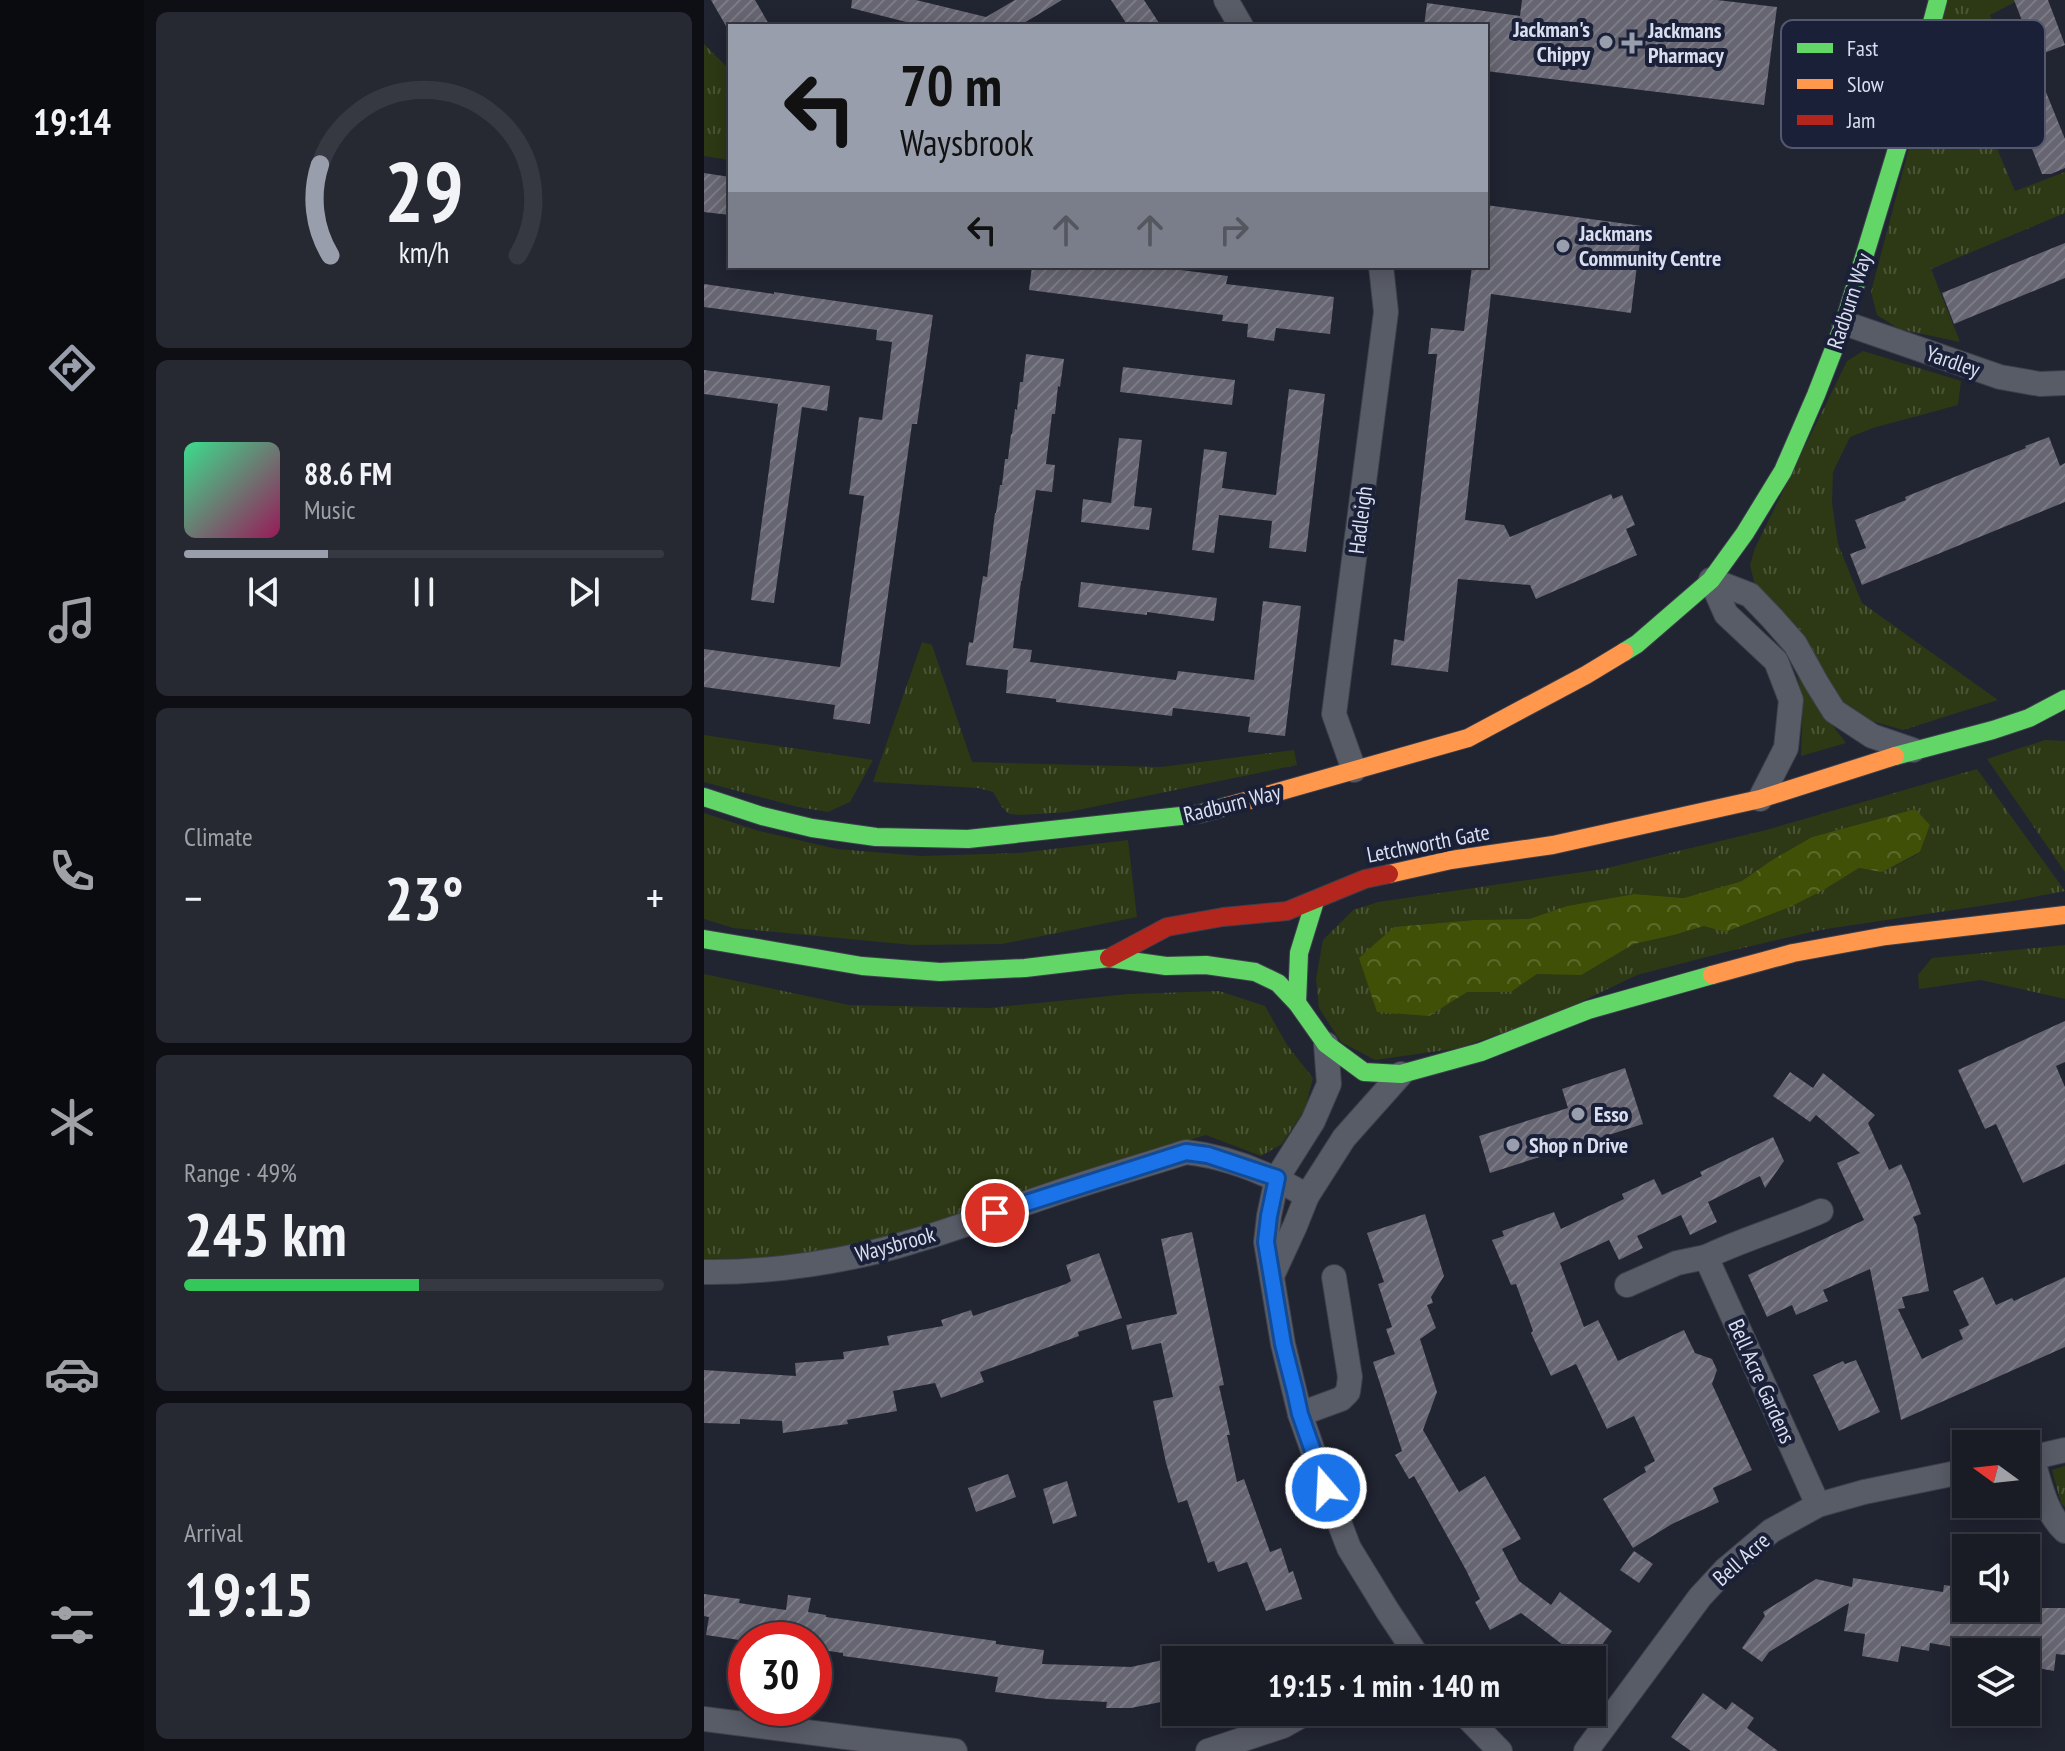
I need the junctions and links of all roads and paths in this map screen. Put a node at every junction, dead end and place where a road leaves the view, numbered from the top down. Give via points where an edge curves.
1 (1226, 0) edge
2 (1938, 0) edge
3 (1933, 20) edge
4 (1240, 24) edge
5 (1897, 148) edge
6 (1381, 268) edge
7 (1844, 323) junction
8 (2065, 383) edge
9 (1711, 580) junction
10 (2065, 699) edge
11 (2065, 714) edge
12 (2029, 718) junction
13 (1913, 750) junction
14 (1354, 770) junction
15 (704, 797) edge
16 (1760, 799) junction
17 (1315, 901) junction
18 (2065, 915) edge
19 (704, 939) edge
20 (1109, 958) junction
21 (1297, 1003) junction
22 (1326, 1044) junction
23 (1401, 1074) junction
24 (1277, 1178) junction
25 (1307, 1196) junction
26 (1821, 1211) dead end
27 (1706, 1257) junction
28 (704, 1272) edge
29 (1272, 1276) junction
30 (1334, 1277) dead end
31 (1627, 1285) dead end
32 (1300, 1414) junction
33 (2065, 1450) edge
34 (2040, 1456) edge
35 (1952, 1474) edge
36 (2040, 1488) edge
37 (1818, 1505) junction
38 (2065, 1531) edge
39 (1404, 1646) edge
40 (704, 1719) edge
41 (1283, 1726) edge
42 (1476, 1726) edge
43 (955, 1751) edge
44 (1208, 1751) edge
45 (1500, 1751) edge
46 (1586, 1751) edge

1 - 4 street
2 - 3 main road, Radburn Way
5 - 7 main road, Radburn Way
6 - 14 street, Hadleigh via 1386,312 1334,714
7 - 8 street, Yardley via 2000,377
7 - 9 main road, Radburn Way via 1783,471
9 - 13 street via 1750,595 1772,618 1795,644 1834,711 1872,736
9 - 14 main road, Radburn Way via 1637,644 1468,738
9 - 16 street via 1726,614 1776,661 1791,700 1786,748
10 - 12 main road, Letchworth Gate
11 - 12 main road, Letchworth Gate
12 - 13 main road, Letchworth Gate
13 - 16 main road, Letchworth Gate
14 - 15 main road, Radburn Way via 1199,814 968,839 876,837 812,828
16 - 17 main road, Letchworth Gate via 1365,879
17 - 20 main road, Letchworth Gate via 1287,911 1167,927
17 - 21 main road via 1299,953
18 - 23 main road via 1793,953 1588,1010 1481,1052
19 - 20 main road via 862,966 940,972
20 - 21 main road via 1255,972 1278,983
21 - 22 main road
22 - 23 main road via 1364,1072
22 - 24 street via 1329,1084
23 - 25 street via 1344,1138
24 - 25 street, Waysbrook
24 - 28 street, Waysbrook via 1186,1152 853,1257
24 - 29 street via 1266,1242
25 - 29 street
26 - 27 street
27 - 31 street via 1677,1263
27 - 37 street, Bell Acre Gardens
29 - 32 street
30 - 32 street via 1348,1392
32 - 39 street via 1349,1548
33 - 34 street
35 - 37 street, Bell Acre
36 - 38 street
37 - 46 street, Bell Acre via 1771,1531 1725,1570
40 - 43 street
41 - 44 street
42 - 45 street

